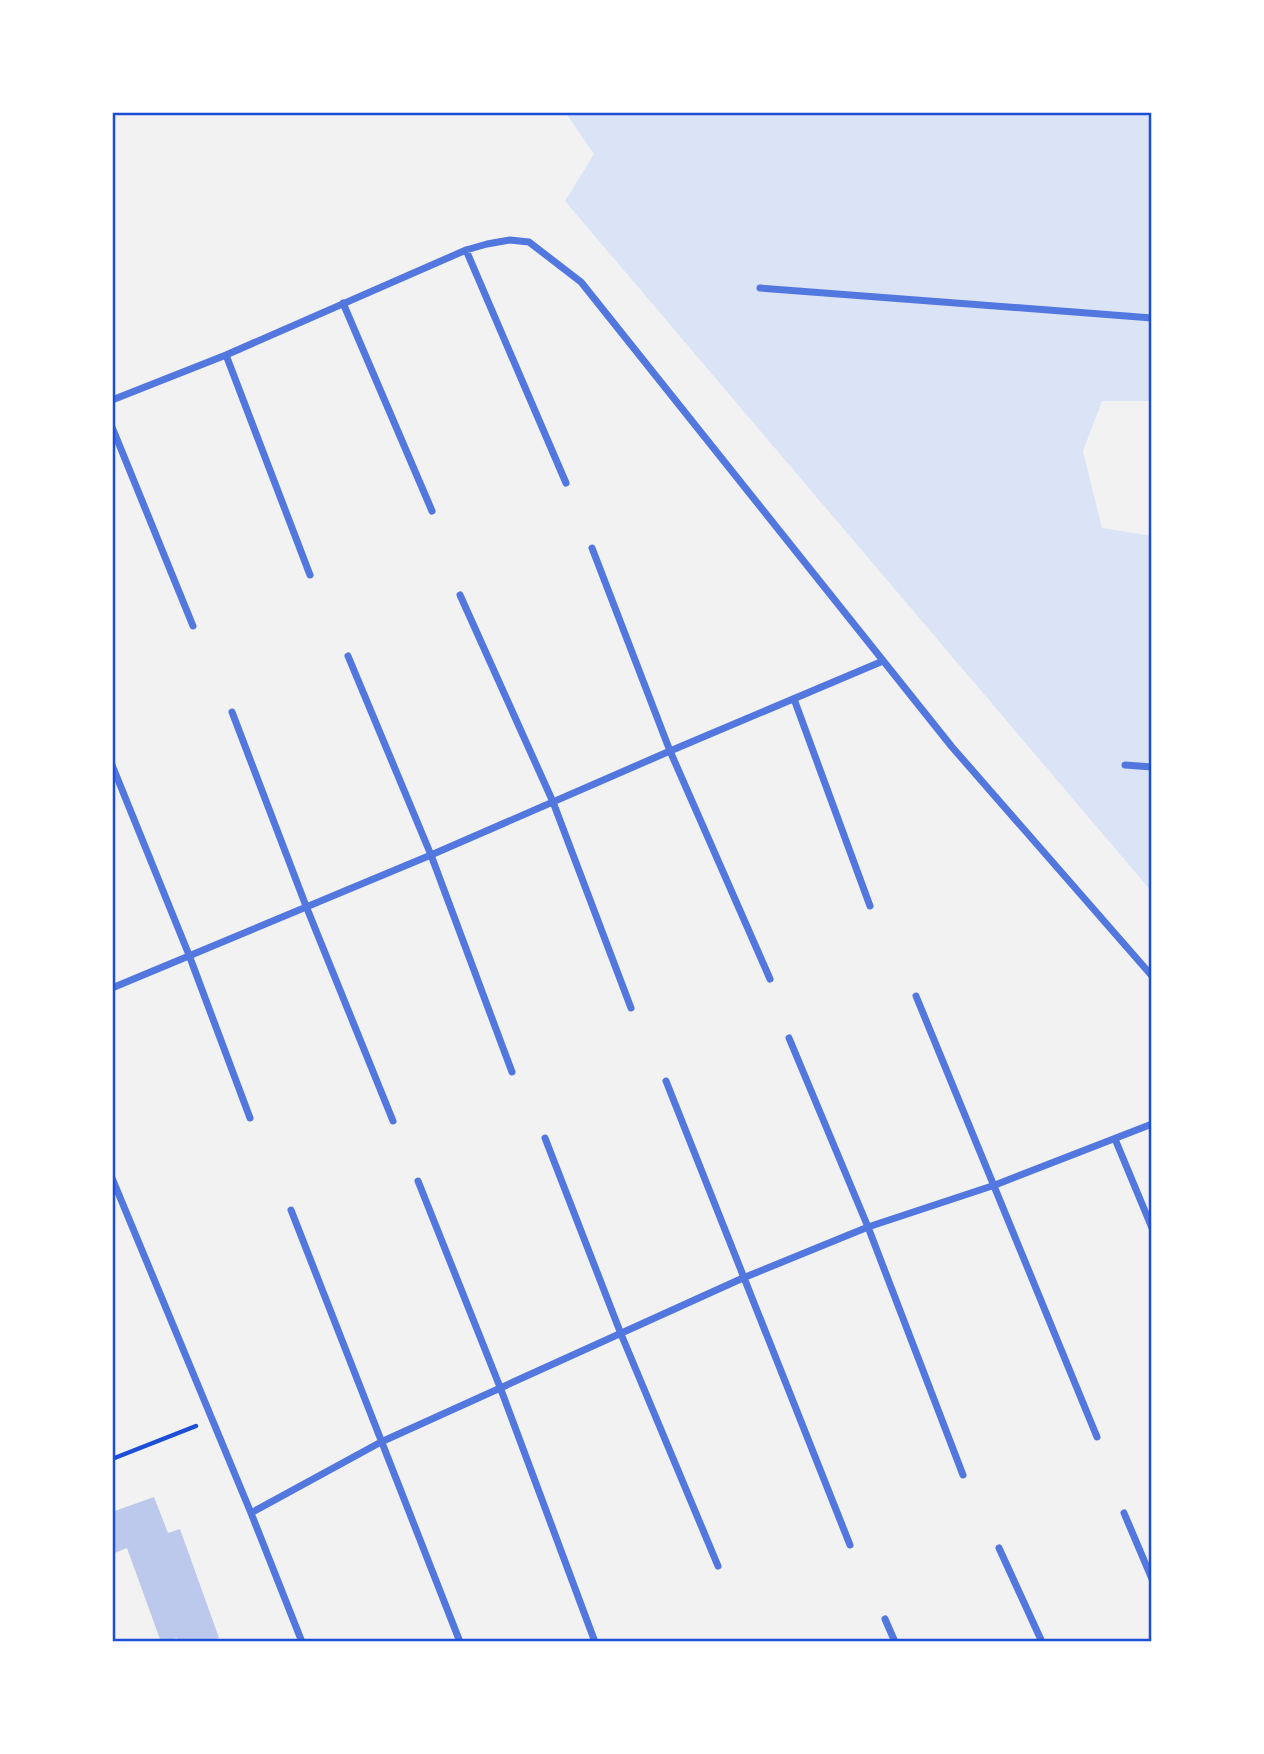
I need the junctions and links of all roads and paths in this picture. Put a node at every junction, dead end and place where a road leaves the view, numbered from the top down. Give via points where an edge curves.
1 (467, 250) junction
2 (760, 288) dead end
3 (344, 303) junction
4 (1152, 318) edge
5 (226, 355) junction
6 (112, 400) edge
7 (112, 427) edge
8 (566, 483) dead end
9 (432, 511) dead end
10 (592, 548) dead end
11 (310, 575) dead end
12 (460, 595) dead end
13 (193, 626) dead end
14 (348, 656) dead end
15 (883, 661) junction
16 (794, 699) junction
17 (232, 712) dead end
18 (670, 751) junction
19 (112, 765) edge
20 (1125, 765) dead end
21 (1152, 767) edge
22 (553, 802) junction
23 (431, 855) junction
24 (306, 906) junction
25 (870, 906) dead end
26 (189, 955) junction
27 (1152, 976) edge
28 (770, 979) dead end
29 (112, 988) edge
30 (916, 996) dead end
31 (631, 1008) dead end
32 (789, 1038) dead end
33 (512, 1072) dead end
34 (666, 1081) dead end
35 (250, 1118) dead end
36 (393, 1121) dead end
37 (1152, 1124) edge
38 (545, 1138) dead end
39 (1115, 1139) junction
40 (112, 1178) edge
41 (418, 1181) dead end
42 (995, 1185) junction
43 (290, 1210) dead end
44 (868, 1227) junction
45 (1152, 1228) edge
46 (743, 1278) junction
47 (621, 1334) junction
48 (499, 1387) junction
49 (212, 1420) junction
50 (1097, 1437) dead end
51 (382, 1443) junction
52 (112, 1459) edge
53 (963, 1475) dead end
54 (251, 1513) junction
55 (1124, 1513) dead end
56 (850, 1545) dead end
57 (999, 1549) dead end
58 (719, 1566) dead end
59 (1152, 1579) edge
60 (885, 1619) dead end
61 (302, 1642) edge
62 (460, 1642) edge
63 (595, 1642) edge
64 (895, 1642) edge
65 (1042, 1642) edge

1 - 3 street
1 - 8 street
1 - 15 street via 510,240 529,242 581,282
2 - 4 street
3 - 5 street
3 - 9 street
5 - 6 street
5 - 11 street
7 - 13 street
10 - 18 street
12 - 22 street
14 - 23 street
15 - 16 street
15 - 27 street
16 - 18 street
16 - 25 street
17 - 24 street
18 - 22 street
18 - 28 street
19 - 26 street
20 - 21 street
22 - 23 street
22 - 31 street
23 - 24 street
23 - 33 street
24 - 26 street
24 - 36 street
26 - 29 street
26 - 35 street
30 - 42 street
32 - 44 street
34 - 46 street
37 - 39 street
38 - 47 street
39 - 42 street
39 - 45 street
40 - 49 street
41 - 48 street
42 - 44 street
42 - 50 street
43 - 51 street
44 - 46 street
44 - 53 street
46 - 47 street
46 - 56 street
47 - 48 street
47 - 58 street
48 - 51 street
48 - 63 street
49 - 52 path
49 - 54 street
51 - 54 street
51 - 62 street
54 - 61 street
55 - 59 street
57 - 65 street
60 - 64 street

